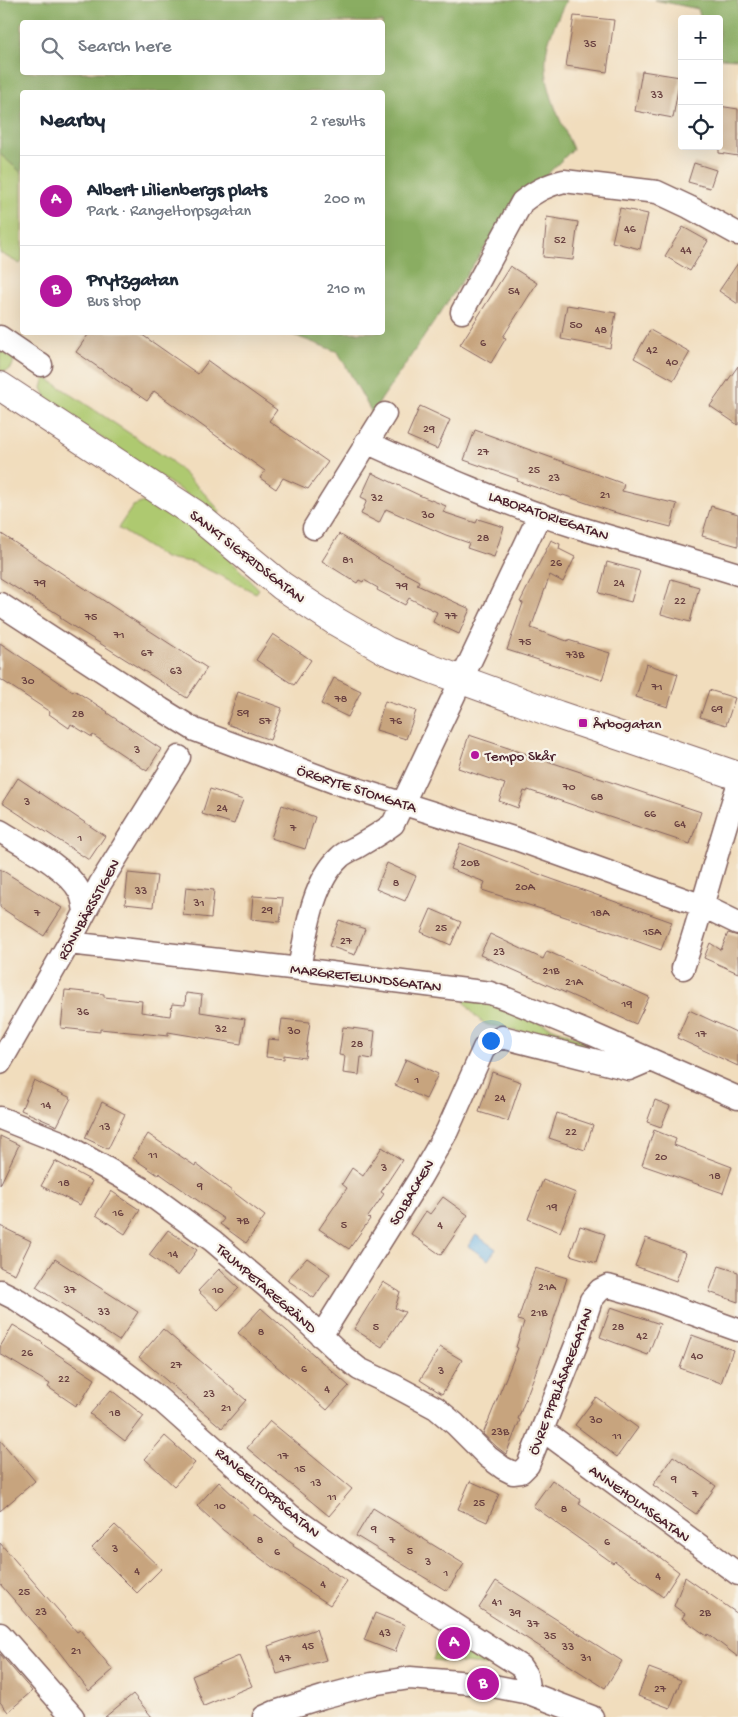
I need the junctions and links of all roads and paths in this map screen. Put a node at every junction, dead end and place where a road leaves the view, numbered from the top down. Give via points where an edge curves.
1 (738, 234) edge
2 (462, 312) dead end
3 (0, 337) edge
4 (41, 365) dead end
5 (0, 386) edge
6 (385, 414) dead end
7 (366, 442) junction
8 (540, 514) junction
9 (314, 528) dead end
10 (738, 574) edge
11 (0, 604) edge
12 (462, 680) junction
13 (179, 757) dead end
14 (738, 776) edge
15 (738, 786) edge
16 (403, 804) junction
17 (0, 830) edge
18 (703, 906) junction
19 (85, 911) junction
20 (738, 923) edge
21 (69, 944) junction
22 (683, 968) dead end
23 (300, 969) junction
24 (2, 1056) edge
25 (650, 1060) junction
26 (738, 1098) edge
27 (0, 1118) edge
28 (0, 1291) edge
29 (738, 1330) edge
30 (322, 1336) junction
31 (541, 1433) junction
32 (521, 1472) joint
33 (738, 1574) edge
34 (0, 1634) edge
35 (529, 1693) junction
36 (73, 1717) edge
37 (264, 1717) edge
38 (592, 1717) edge

1 - 2 street via 657,192 564,181 550,184 522,202
3 - 4 street
5 - 12 street, SANKT SIGFRIDSGATAN via 195,514 282,586 335,621 387,651
6 - 7 street
7 - 8 street, LABORATORIEGATAN via 435,474
7 - 9 street
8 - 10 street, LABORATORIEGATAN
8 - 12 street
11 - 16 street, ÖRGRYTE STOMGATA via 195,730
12 - 14 street, SANKT SIGFRIDSGATAN
12 - 16 street
13 - 19 street, RÖNNBÄRSSTIGEN
15 - 18 street
16 - 18 street, ÖRGRYTE STOMGATA via 516,839
16 - 23 street via 393,824 341,856 328,870 306,929
17 - 19 street via 69,879 80,893
18 - 20 street, ÖRGRYTE STOMGATA
18 - 22 street
19 - 21 street, RÖNNBÄRSSTIGEN
21 - 23 street, MARGRETELUNDSGATAN
21 - 24 street, RÖNNBÄRSSTIGEN
23 - 25 street, MARGRETELUNDSGATAN via 490,993
25 - 26 street, MARGRETELUNDSGATAN
25 - 30 street, SOLBACKEN via 629,1069 502,1038 489,1043 424,1170
27 - 30 street, TRUMPETAREGRÄND via 58,1141 141,1188 213,1241
28 - 35 street, RANGELTORPSGATAN via 18,1300 156,1396 291,1516 520,1666 526,1675
29 - 31 street, ÖVRE PIPBLÅSAREGATAN via 636,1294 608,1286 600,1290 591,1300
30 - 32 street, TRUMPETAREGRÄND via 359,1370 436,1408 488,1458 513,1473
31 - 32 street, ÖVRE PIPBLÅSAREGATAN via 528,1465
31 - 33 street, ANNEHOLMSGATAN
34 - 36 street
35 - 37 street via 483,1684 410,1678 323,1697
35 - 38 street

